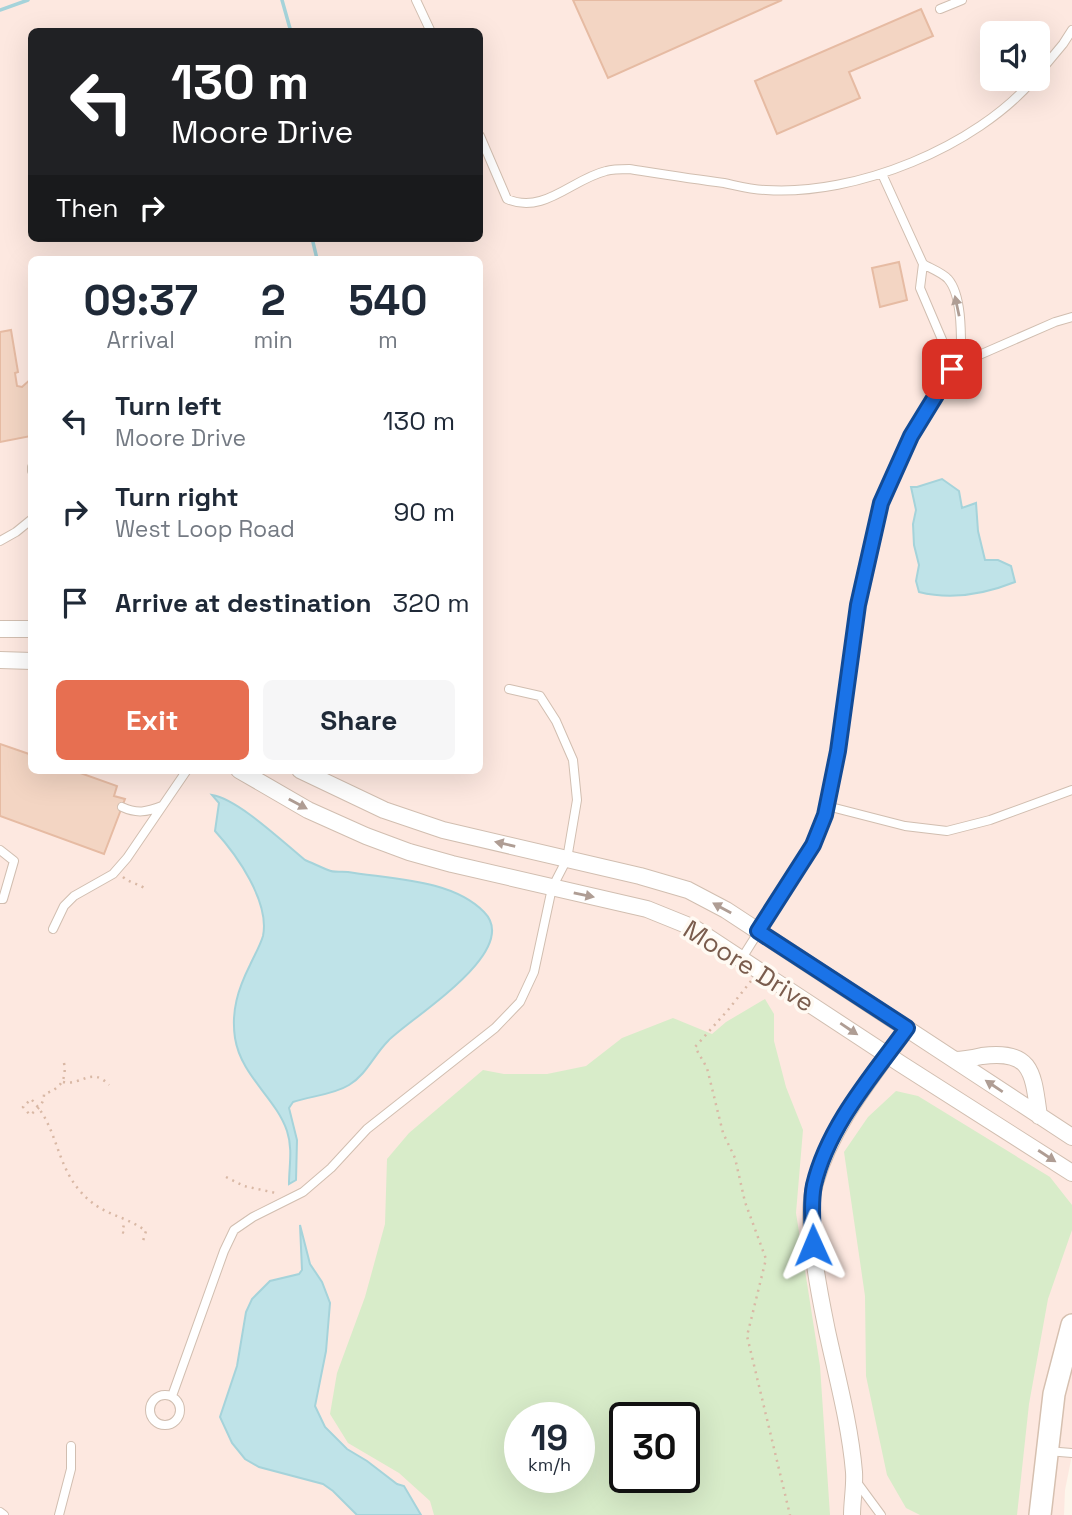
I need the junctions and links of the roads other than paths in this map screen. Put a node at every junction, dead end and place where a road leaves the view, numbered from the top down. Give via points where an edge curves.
1 (416, 0) edge
2 (962, 0) edge
3 (940, 9) dead end
4 (429, 28) edge
5 (1072, 30) edge
6 (1050, 60) edge
7 (1023, 91) edge
8 (483, 143) edge
9 (883, 174) junction
10 (923, 264) junction
11 (1072, 317) edge
12 (961, 363) junction
13 (28, 522) edge
14 (0, 541) edge
15 (0, 629) edge
16 (28, 629) edge
17 (0, 660) edge
18 (28, 661) edge
19 (509, 689) dead end
20 (184, 774) edge
21 (246, 774) edge
22 (308, 774) edge
23 (1072, 790) edge
24 (162, 806) junction
25 (827, 806) junction
26 (122, 807) dead end
27 (0, 850) edge
28 (567, 859) junction
29 (552, 888) junction
30 (0, 900) edge
31 (53, 929) dead end
32 (758, 931) junction
33 (742, 958) junction
34 (907, 1028) junction
35 (887, 1055) junction
36 (954, 1060) junction
37 (1039, 1116) junction
38 (1072, 1137) edge
39 (1072, 1173) edge
40 (1072, 1329) edge
41 (172, 1396) dead end
42 (71, 1446) dead end
43 (1047, 1451) junction
44 (1072, 1453) edge
45 (853, 1478) junction
46 (59, 1515) edge
47 (852, 1515) edge
48 (881, 1515) edge
49 (1040, 1515) edge

1 - 4 lane
2 - 3 lane
5 - 6 lane
7 - 9 lane via 960,140
8 - 9 lane via 507,199 520,204 539,203 606,171 629,169 766,190 820,188
9 - 10 lane
10 - 12 lane via 920,288 946,349
12 -> 10 lane via 957,298 948,278
11 - 12 lane
12 - 25 lane via 952,369 911,436 881,503 858,605
13 - 14 lane
15 - 16 street
17 - 18 street
19 - 28 lane via 540,696 573,760 577,800
20 - 24 lane
21 -> 29 street, Moore Drive via 366,836 452,864
28 -> 22 street, Moore Drive via 443,830 384,810
23 - 25 lane via 947,831 905,826
24 - 26 lane via 146,813
24 - 31 lane via 118,869 74,896
25 - 32 lane via 813,845
27 - 30 lane via 14,861
28 - 29 lane
32 -> 28 street, Moore Drive via 688,890
29 -> 33 street, Moore Drive via 647,909 694,928
29 - 41 lane via 534,972 520,1002 495,1028 367,1129 303,1192 234,1230
32 - 33 lane
32 - 34 street, Moore Drive
33 -> 35 street, Moore Drive
34 - 35 street
34 - 36 street, Moore Drive
35 -> 39 street, Moore Drive
35 - 45 street via 847,1111 814,1187 816,1275
37 -> 36 street, Moore Drive
36 - 37 street via 1001,1054 1020,1058 1031,1072
37 - 38 street, Moore Drive
40 - 43 main road via 1054,1394
42 - 46 lane via 71,1469
43 - 44 lane
43 - 49 main road
45 - 47 street
45 - 48 lane

